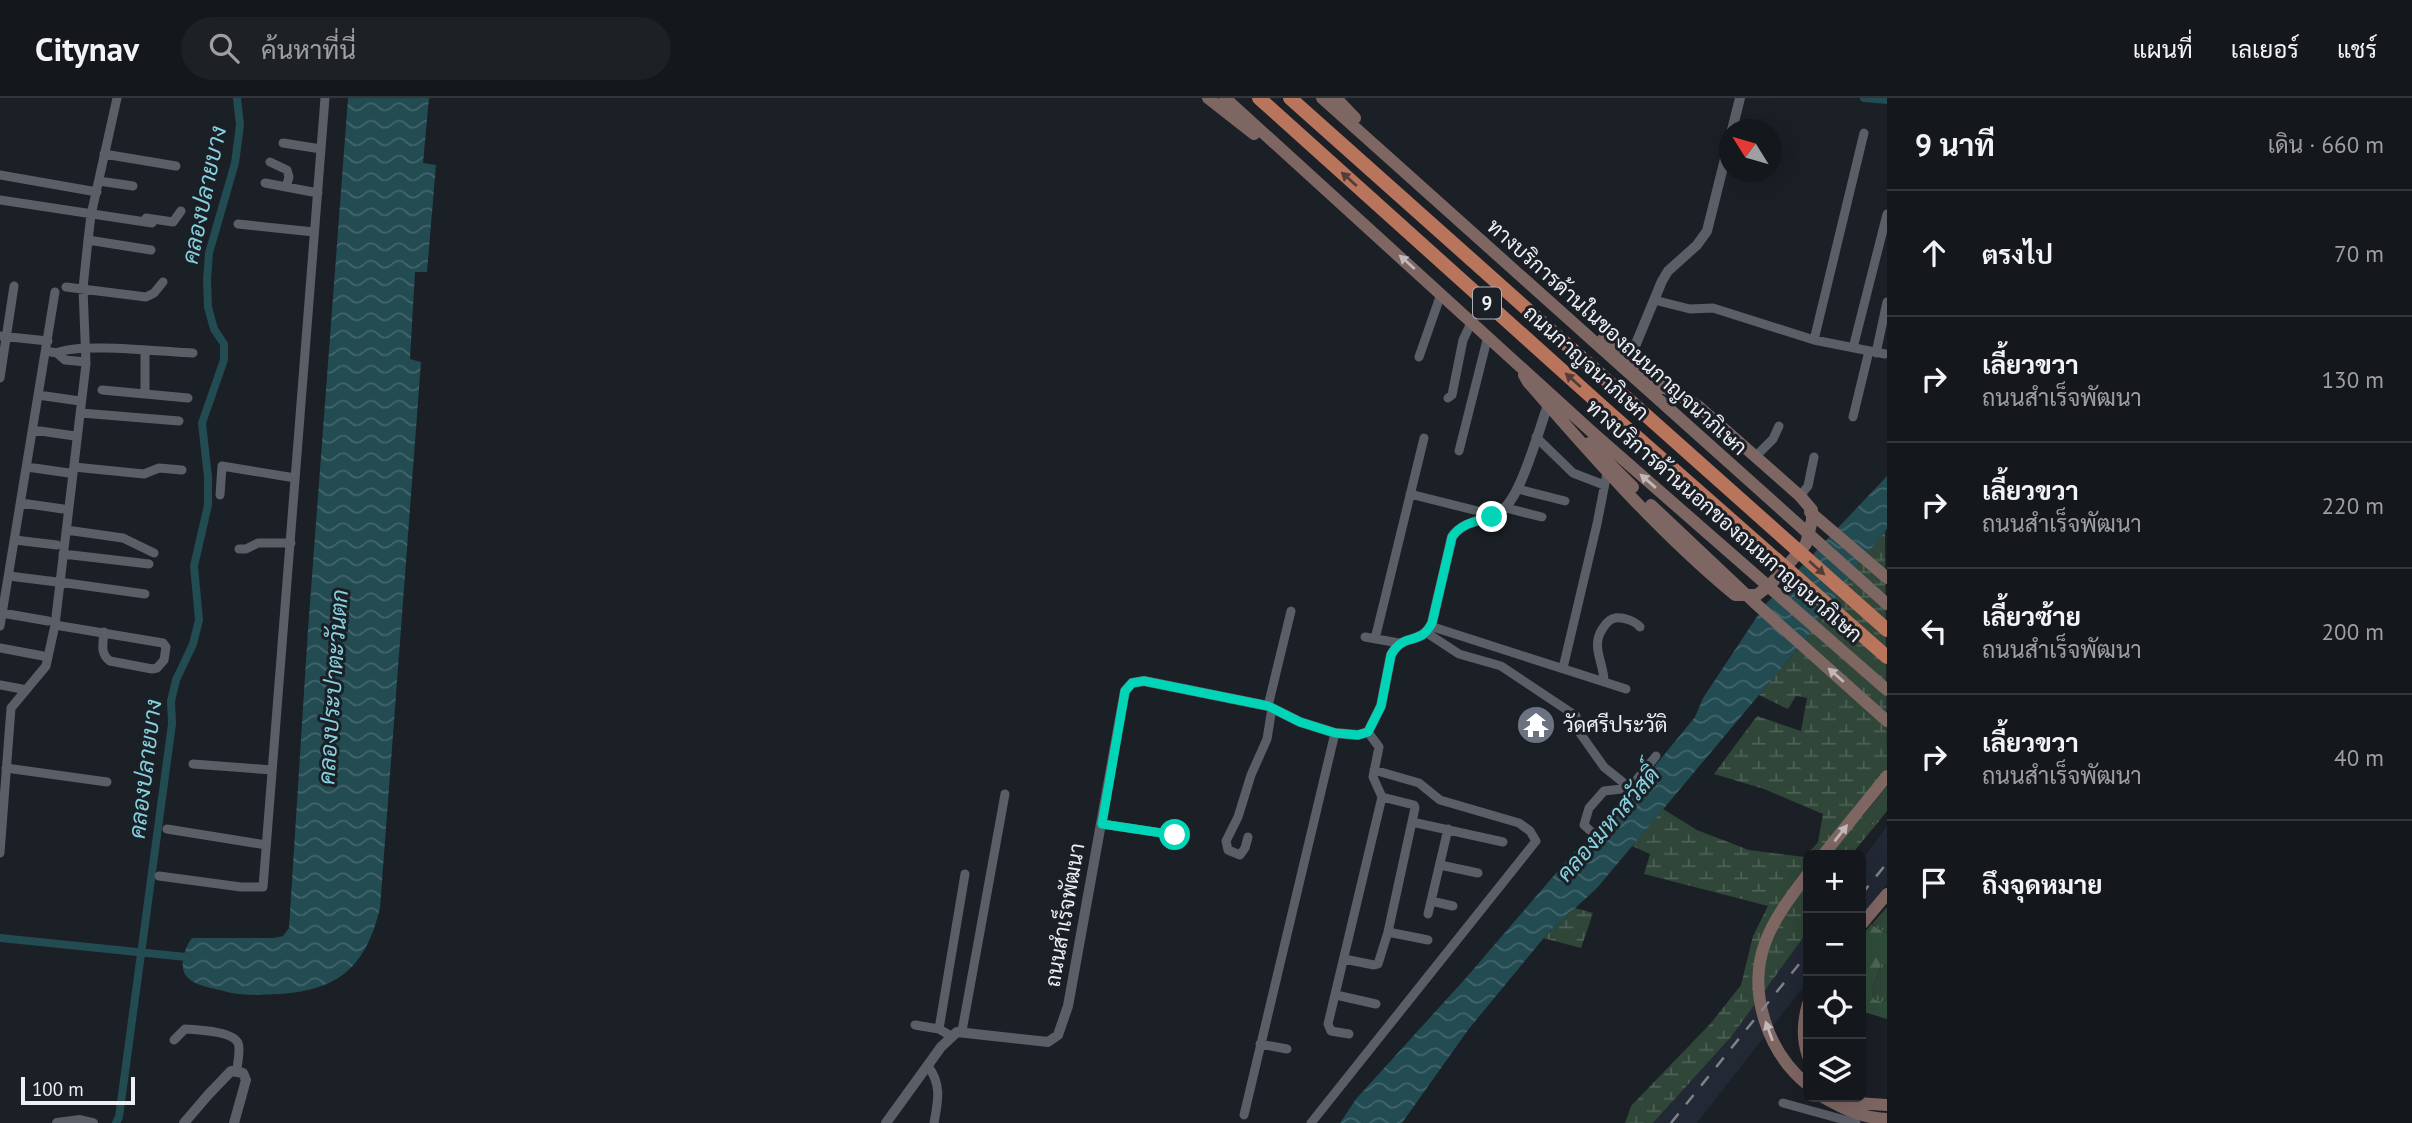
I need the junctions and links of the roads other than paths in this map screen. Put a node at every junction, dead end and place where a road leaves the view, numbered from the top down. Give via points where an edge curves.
1 (117, 98) edge
2 (325, 98) edge
3 (1208, 98) edge
4 (1225, 98) edge
5 (1259, 98) edge
6 (1290, 98) edge
7 (1322, 98) edge
8 (1336, 98) edge
9 (1740, 98) edge
10 (1735, 119) edge
11 (1864, 133) dead end
12 (283, 143) dead end
13 (321, 149) junction
14 (1382, 149) junction
15 (104, 153) junction
16 (270, 162) dead end
17 (176, 166) dead end
18 (1303, 168) junction
19 (0, 175) edge
20 (99, 181) junction
21 (1719, 182) edge
22 (265, 183) dead end
23 (133, 186) dead end
24 (286, 187) junction
25 (97, 192) junction
26 (318, 193) junction
27 (0, 200) edge
28 (181, 211) dead end
29 (92, 212) junction
30 (1887, 214) edge
31 (152, 223) dead end
32 (238, 225) dead end
33 (314, 232) junction
34 (88, 240) junction
35 (151, 250) dead end
36 (163, 282) dead end
37 (14, 286) dead end
38 (66, 287) dead end
39 (83, 288) junction
40 (55, 292) dead end
41 (1441, 293) junction
42 (1654, 300) junction
43 (1887, 302) edge
44 (1565, 315) junction
45 (1472, 321) junction
46 (1488, 336) junction
47 (3, 337) edge
48 (1814, 340) junction
49 (48, 341) junction
50 (86, 348) junction
51 (1853, 348) junction
52 (145, 351) junction
53 (46, 352) junction
54 (57, 353) junction
55 (193, 353) dead end
56 (1877, 353) junction
57 (1419, 357) dead end
58 (1628, 358) junction
59 (86, 362) junction
60 (1518, 362) junction
61 (0, 378) edge
62 (1655, 389) junction
63 (102, 390) dead end
64 (145, 393) junction
65 (38, 395) junction
66 (188, 398) dead end
67 (1448, 398) dead end
68 (80, 401) dead end
69 (1548, 405) junction
70 (81, 413) junction
71 (1853, 417) dead end
72 (179, 421) dead end
73 (1779, 426) dead end
74 (33, 430) junction
75 (1572, 431) junction
76 (75, 436) dead end
77 (1535, 437) junction
78 (1424, 438) dead end
79 (1458, 451) dead end
80 (1814, 457) dead end
81 (1756, 461) junction
82 (27, 467) junction
83 (72, 470) junction
84 (182, 470) dead end
85 (295, 478) junction
86 (1606, 479) junction
87 (1518, 489) junction
88 (1410, 494) junction
89 (220, 495) dead end
90 (1800, 496) junction
91 (1565, 501) dead end
92 (21, 503) junction
93 (1506, 508) junction
94 (63, 509) dead end
95 (1492, 517) junction
96 (1542, 517) dead end
97 (65, 530) junction
98 (15, 540) junction
99 (290, 543) junction
100 (239, 549) dead end
101 (60, 550) junction
102 (154, 553) dead end
103 (149, 564) dead end
104 (9, 576) junction
105 (1887, 578) edge
106 (58, 582) junction
107 (145, 594) dead end
108 (1887, 604) edge
109 (1291, 611) dead end
110 (1, 621) edge
111 (51, 623) junction
112 (1640, 628) dead end
113 (1429, 629) junction
114 (1887, 630) edge
115 (104, 632) junction
116 (1399, 643) junction
117 (0, 648) edge
118 (43, 656) dead end
119 (1887, 657) edge
120 (1563, 668) junction
121 (1604, 681) junction
122 (0, 685) edge
123 (22, 689) dead end
124 (1626, 689) dead end
125 (1887, 690) edge
126 (1270, 707) junction
127 (1887, 721) edge
128 (1368, 732) junction
129 (1335, 733) junction
130 (1656, 756) dead end
131 (193, 764) dead end
132 (6, 768) junction
133 (1374, 770) junction
134 (272, 771) junction
135 (1887, 776) edge
136 (107, 782) dead end
137 (1630, 788) junction
138 (1005, 794) dead end
139 (1382, 797) junction
140 (1412, 822) junction
141 (1102, 824) junction
142 (167, 829) dead end
143 (1448, 830) junction
144 (1175, 835) dead end
145 (1595, 835) dead end
146 (1248, 836) dead end
147 (1503, 842) dead end
148 (266, 845) junction
149 (1827, 850) edge
150 (0, 853) edge
151 (1440, 865) junction
152 (1478, 873) dead end
153 (965, 874) dead end
154 (159, 876) dead end
155 (1803, 881) edge
156 (1887, 894) edge
157 (1432, 901) junction
158 (1453, 906) dead end
159 (1429, 914) dead end
160 (1866, 919) edge
161 (1388, 932) junction
162 (1428, 940) dead end
163 (1344, 959) junction
164 (1336, 995) junction
165 (1376, 1004) dead end
166 (915, 1025) dead end
167 (939, 1029) junction
168 (957, 1034) junction
169 (1349, 1034) dead end
170 (174, 1040) dead end
171 (1260, 1044) junction
172 (1287, 1049) dead end
173 (928, 1066) junction
174 (237, 1071) junction
175 (1803, 1080) edge
176 (1832, 1102) edge
177 (1854, 1102) edge
178 (1783, 1103) dead end
179 (1887, 1105) edge
180 (1244, 1115) dead end
181 (1887, 1119) edge
182 (57, 1123) edge
183 (93, 1123) edge
184 (184, 1123) edge
185 (234, 1123) edge
186 (886, 1123) edge
187 (934, 1123) edge
188 (1311, 1123) edge
189 (1856, 1123) edge

1 - 15 street
2 - 13 street
3 - 18 main road
4 - 18 main road, ทางบริการด้านนอกของถนนกาญจนาภิเษก
119 -> 5 highway, ถนนกาญจนาภิเษก / 9
6 -> 114 highway, ถนนกาญจนาภิเษก / 9
7 - 14 main road, ทางบริการด้านในของถนนกาญจนาภิเษก
8 - 14 main road
9 - 10 street
11 - 48 street
12 - 13 street
13 - 26 street
14 - 44 main road, ทางบริการด้านในของถนนกาญจนาภิเษก
15 - 17 street
15 - 20 street
16 - 24 street via 287,170
41 -> 18 main road, ทางบริการด้านนอกของถนนกาญจนาภิเษก
19 - 25 street
20 - 23 street
20 - 25 street
21 - 42 street via 1707,231 1668,271
22 - 24 street
24 - 26 street
25 - 29 street
26 - 33 street
27 - 29 street
28 - 29 street via 173,222
29 - 31 street
29 - 34 street
30 - 51 street
32 - 33 street
33 - 85 street
34 - 35 street
34 - 39 street
36 - 39 street via 146,297
37 - 47 street
38 - 39 street
39 - 50 street
40 - 49 street
41 - 45 main road, ทางบริการด้านนอกของถนนกาญจนาภิเษก
41 - 57 street
42 - 48 street via 1713,309
42 - 58 street
43 - 56 street
44 - 58 main road
44 - 62 main road, ทางบริการด้านในของถนนกาญจนาภิเษก
45 - 46 main road, ทางบริการด้านนอกของถนนกาญจนาภิเษก
45 - 67 street
46 - 60 main road, ทางบริการด้านนอกของถนนกาญจนาภิเษก
46 - 79 street
47 - 49 street
47 - 61 street
48 - 51 street
49 - 53 street
50 - 52 street
50 - 54 street
50 - 59 street
51 - 56 street
52 - 55 street
52 - 64 street
53 - 54 street
53 - 65 street
54 - 59 street via 65,360
56 - 71 street
58 - 62 main road
59 - 70 street
60 - 69 main road
125 -> 60 main road, ทางบริการด้านนอกของถนนกาญจนาภิเษก
62 - 81 main road via 1698,406
62 - 108 main road, ทางบริการด้านในของถนนกาญจนาภิเษก via 1741,475
63 - 64 street
64 - 66 street
65 - 68 street
65 - 74 street
69 - 75 main road
69 - 77 street
70 - 72 street
70 - 83 street
73 - 81 street
74 - 76 street
74 - 82 street
75 - 86 main road
127 -> 75 main road via 1693,544 1597,448
77 - 86 street via 1573,473
77 - 87 street
78 - 88 street
80 - 90 street via 1808,486
81 - 90 main road
81 - 105 main road
82 - 83 street
82 - 92 street
83 - 84 street via 144,474 159,468
83 - 97 street
85 - 89 street via 225,466 221,468
85 - 99 street
86 - 90 main road via 1735,595 1757,595 1805,544 1812,510
86 - 120 street
87 - 91 street
87 - 93 street
88 - 95 street
88 - 116 street via 1370,638
92 - 94 street
92 - 98 street
93 - 95 street
93 - 96 street
95 - 113 street via 1465,525 1452,537
97 - 101 street
97 - 102 street via 117,537
98 - 101 street
98 - 104 street
99 - 100 street via 258,543
99 - 134 street
101 - 103 street
101 - 106 street
104 - 106 street
104 - 110 street
106 - 107 street
106 - 111 street
109 - 126 street
110 - 111 street
111 - 115 street
111 - 132 street via 46,666 11,708
112 - 121 street via 1633,621 1614,618 1601,629 1597,644
113 - 116 street via 1421,637
113 - 120 street
113 - 137 street via 1458,654 1501,666 1576,716 1573,723 1604,767
115 - 115 street via 103,651 110,661 152,669 164,660 163,643
116 - 128 street via 1391,655 1381,706
117 - 118 street
120 - 121 street
121 - 124 street
122 - 123 street
126 - 129 street, ถนนสำเร็จพัฒนา
126 - 141 street, ถนนสำเร็จพัฒนา via 1144,681 1132,683 1125,691
126 - 146 street via 1267,739 1226,841 1228,850 1240,855
128 - 129 street, ถนนสำเร็จพัฒนา
128 - 133 street via 1378,747
129 - 171 street
130 - 137 street
131 - 134 street
132 - 136 street
132 - 150 street
133 - 139 street
133 - 188 street via 1419,783 1440,800 1519,823 1536,841
134 - 148 street
149 -> 135 main road
137 - 145 street via 1604,791 1589,808 1584,825
138 - 168 street
139 - 140 street via 1414,805
139 - 163 street
140 - 143 street
140 - 161 street
141 - 144 street
141 - 168 street, ถนนสำเร็จพัฒนา via 1068,1006 1058,1035 1048,1042
142 - 148 street
143 - 147 street
143 - 151 street
148 - 154 street via 263,887
151 - 152 street
151 - 157 street
153 - 167 street
175 -> 155 main road via 1770,1036 1761,1005 1759,973 1765,944
156 - 160 main road
157 - 158 street
157 - 159 street
161 - 162 street
161 - 163 street via 1378,964
163 - 164 street
164 - 165 street
164 - 169 street via 1328,1028
166 - 167 street
167 - 168 street
168 - 173 street
170 - 174 street via 185,1029 230,1036 239,1046
171 - 172 street
171 - 180 street
173 - 186 street
173 - 187 street via 940,1090
174 - 184 street via 231,1071
174 - 185 street via 246,1080
176 - 181 main road via 1870,1118
177 - 179 main road
178 - 189 street
182 - 183 street

